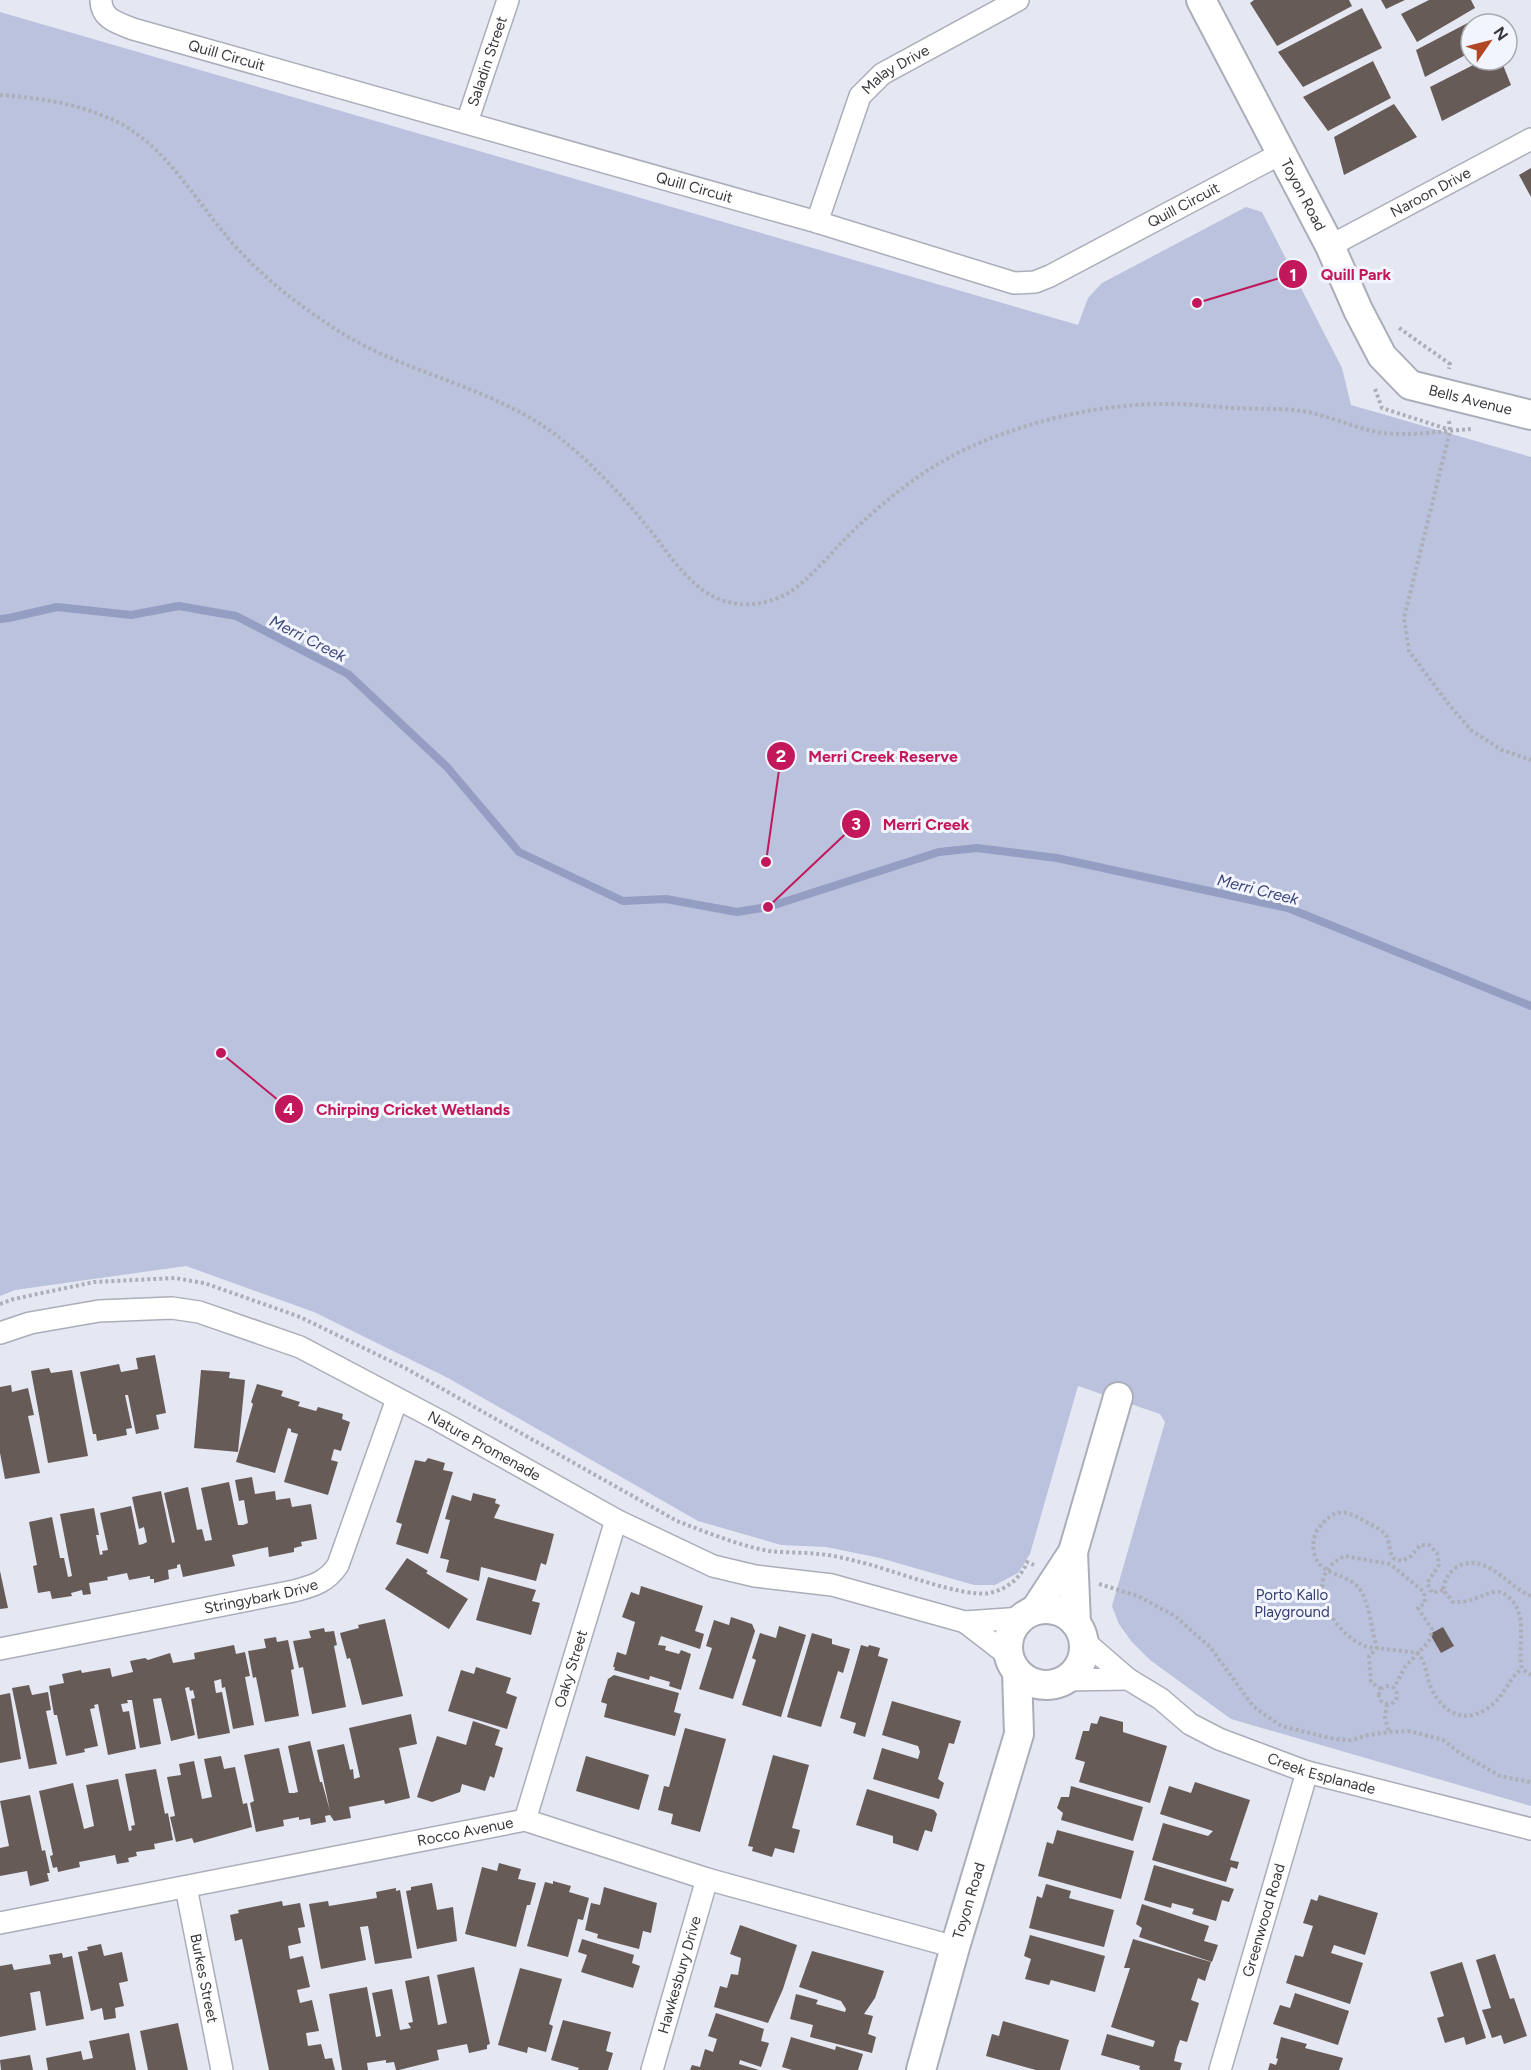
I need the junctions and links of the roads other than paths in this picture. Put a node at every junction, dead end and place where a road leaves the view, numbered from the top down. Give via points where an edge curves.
1 (100, 0) edge
2 (508, 0) edge
3 (1018, 0) edge
4 (1201, 0) edge
5 (467, 122) junction
6 (1531, 139) edge
7 (1281, 154) junction
8 (818, 222) junction
9 (1330, 246) junction
10 (1410, 385) joint
11 (1531, 416) edge
12 (0, 1334) edge
13 (1119, 1397) dead end
14 (397, 1399) junction
15 (616, 1520) junction
16 (1066, 1562) junction
17 (1028, 1614) junction
18 (965, 1622) junction
19 (1080, 1632) junction
20 (0, 1648) edge
21 (1013, 1664) junction
22 (1128, 1678) junction
23 (1062, 1681) junction
24 (1019, 1734) junction
25 (1307, 1772) junction
26 (525, 1820) junction
27 (1531, 1829) edge
28 (707, 1879) junction
29 (186, 1887) junction
30 (0, 1923) edge
31 (955, 1947) junction
32 (222, 2070) edge
33 (652, 2070) edge
34 (921, 2070) edge
35 (1220, 2070) edge

1 - 5 street, Quill Circuit via 107,17 133,29
2 - 5 street, Saladin Street
3 - 8 street, Malay Drive via 882,74 860,96
4 - 7 street, Toyon Road
5 - 8 street, Quill Circuit
6 - 9 street, Naroon Drive
7 - 8 street, Quill Circuit via 1050,276 1024,284
7 - 9 street, Toyon Road
9 - 10 street, Toyon Road via 1382,356
10 - 11 street, Bells Avenue
12 - 14 street, Nature Promenade via 30,1323 99,1311 172,1308 199,1312 300,1347
13 - 16 street
14 - 15 street, Nature Promenade
14 - 20 street, Stringybark Drive via 339,1565 331,1577 282,1593
15 - 18 street, Nature Promenade via 713,1566 755,1576 832,1585
15 - 26 street, Oaky Street
16 - 17 street
16 - 19 street
17 - 18 street, Nature Promenade
17 - 19 street via 1046,1608 1057,1610
17 - 21 street via 1010,1635
18 - 21 street, Nature Promenade
19 - 22 street, Creek Esplanade
19 - 23 street via 1084,1652 1081,1664
21 - 23 street via 1026,1679 1036,1683
21 - 24 street, Toyon Road
22 - 23 street
22 - 25 street, Creek Esplanade via 1190,1724
23 - 24 street, Toyon Road
24 - 31 street, Toyon Road
25 - 27 street, Creek Esplanade
25 - 35 street, Greenwood Road
26 - 28 street, Rocco Avenue
26 - 29 street, Rocco Avenue
28 - 31 street, Rocco Avenue
28 - 33 street, Hawkesbury Drive
29 - 30 street, Rocco Avenue
29 - 32 street, Burkes Street
31 - 34 street, Toyon Road

